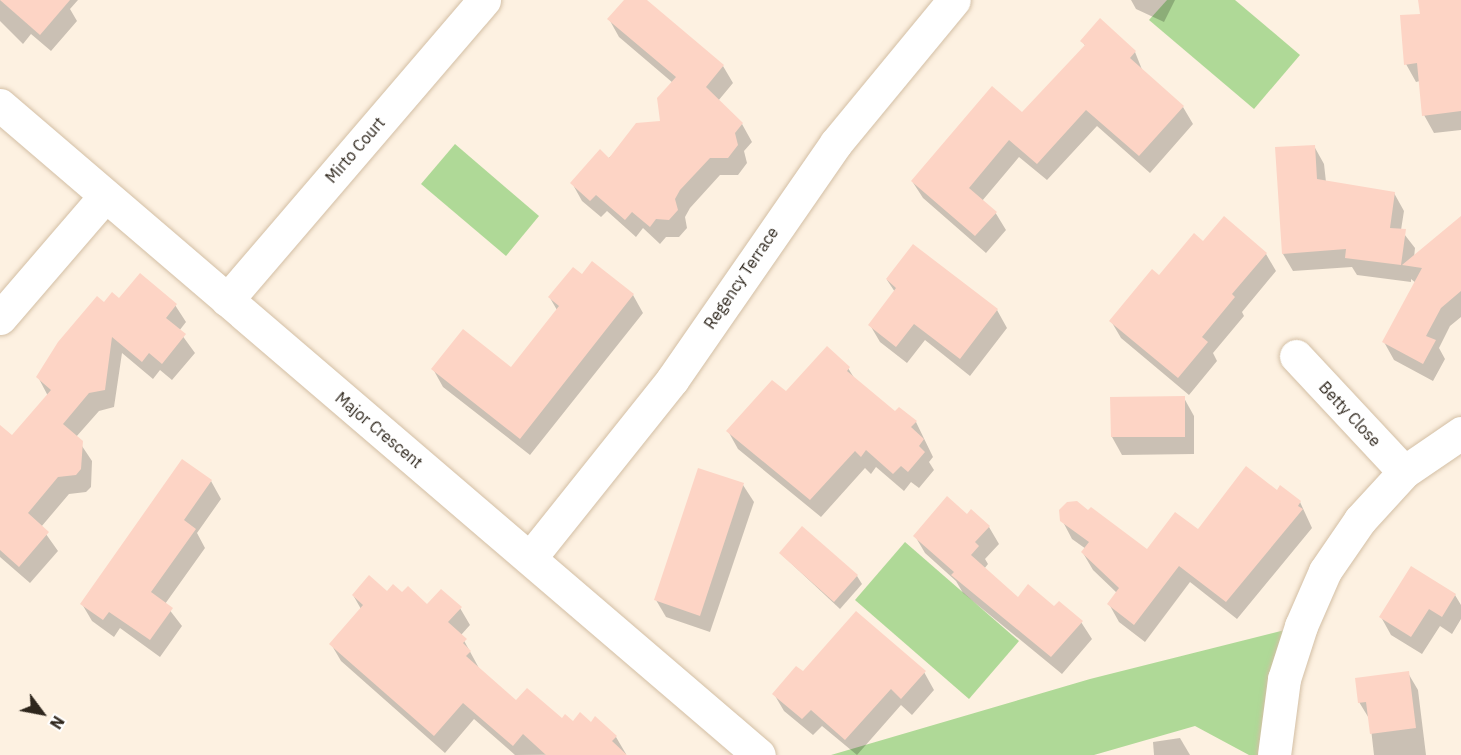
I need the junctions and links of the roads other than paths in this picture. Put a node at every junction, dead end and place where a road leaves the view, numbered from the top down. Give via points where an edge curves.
1 (484, 0) edge
2 (954, 0) edge
3 (0, 105) edge
4 (105, 196) junction
5 (227, 300) junction
6 (0, 318) edge
7 (1296, 356) dead end
8 (1461, 433) edge
9 (1404, 472) junction
10 (530, 558) junction
11 (759, 755) edge
12 (1274, 755) edge

1 - 5 street, Mirto Court
2 - 10 street, Regency Terrace via 836,143 672,380
3 - 4 street, Major Crescent
4 - 5 street, Major Crescent
4 - 6 street
5 - 10 street, Major Crescent
7 - 9 street, Betty Close
8 - 9 street
9 - 12 street via 1341,546 1310,602 1284,679
10 - 11 street, Major Crescent

